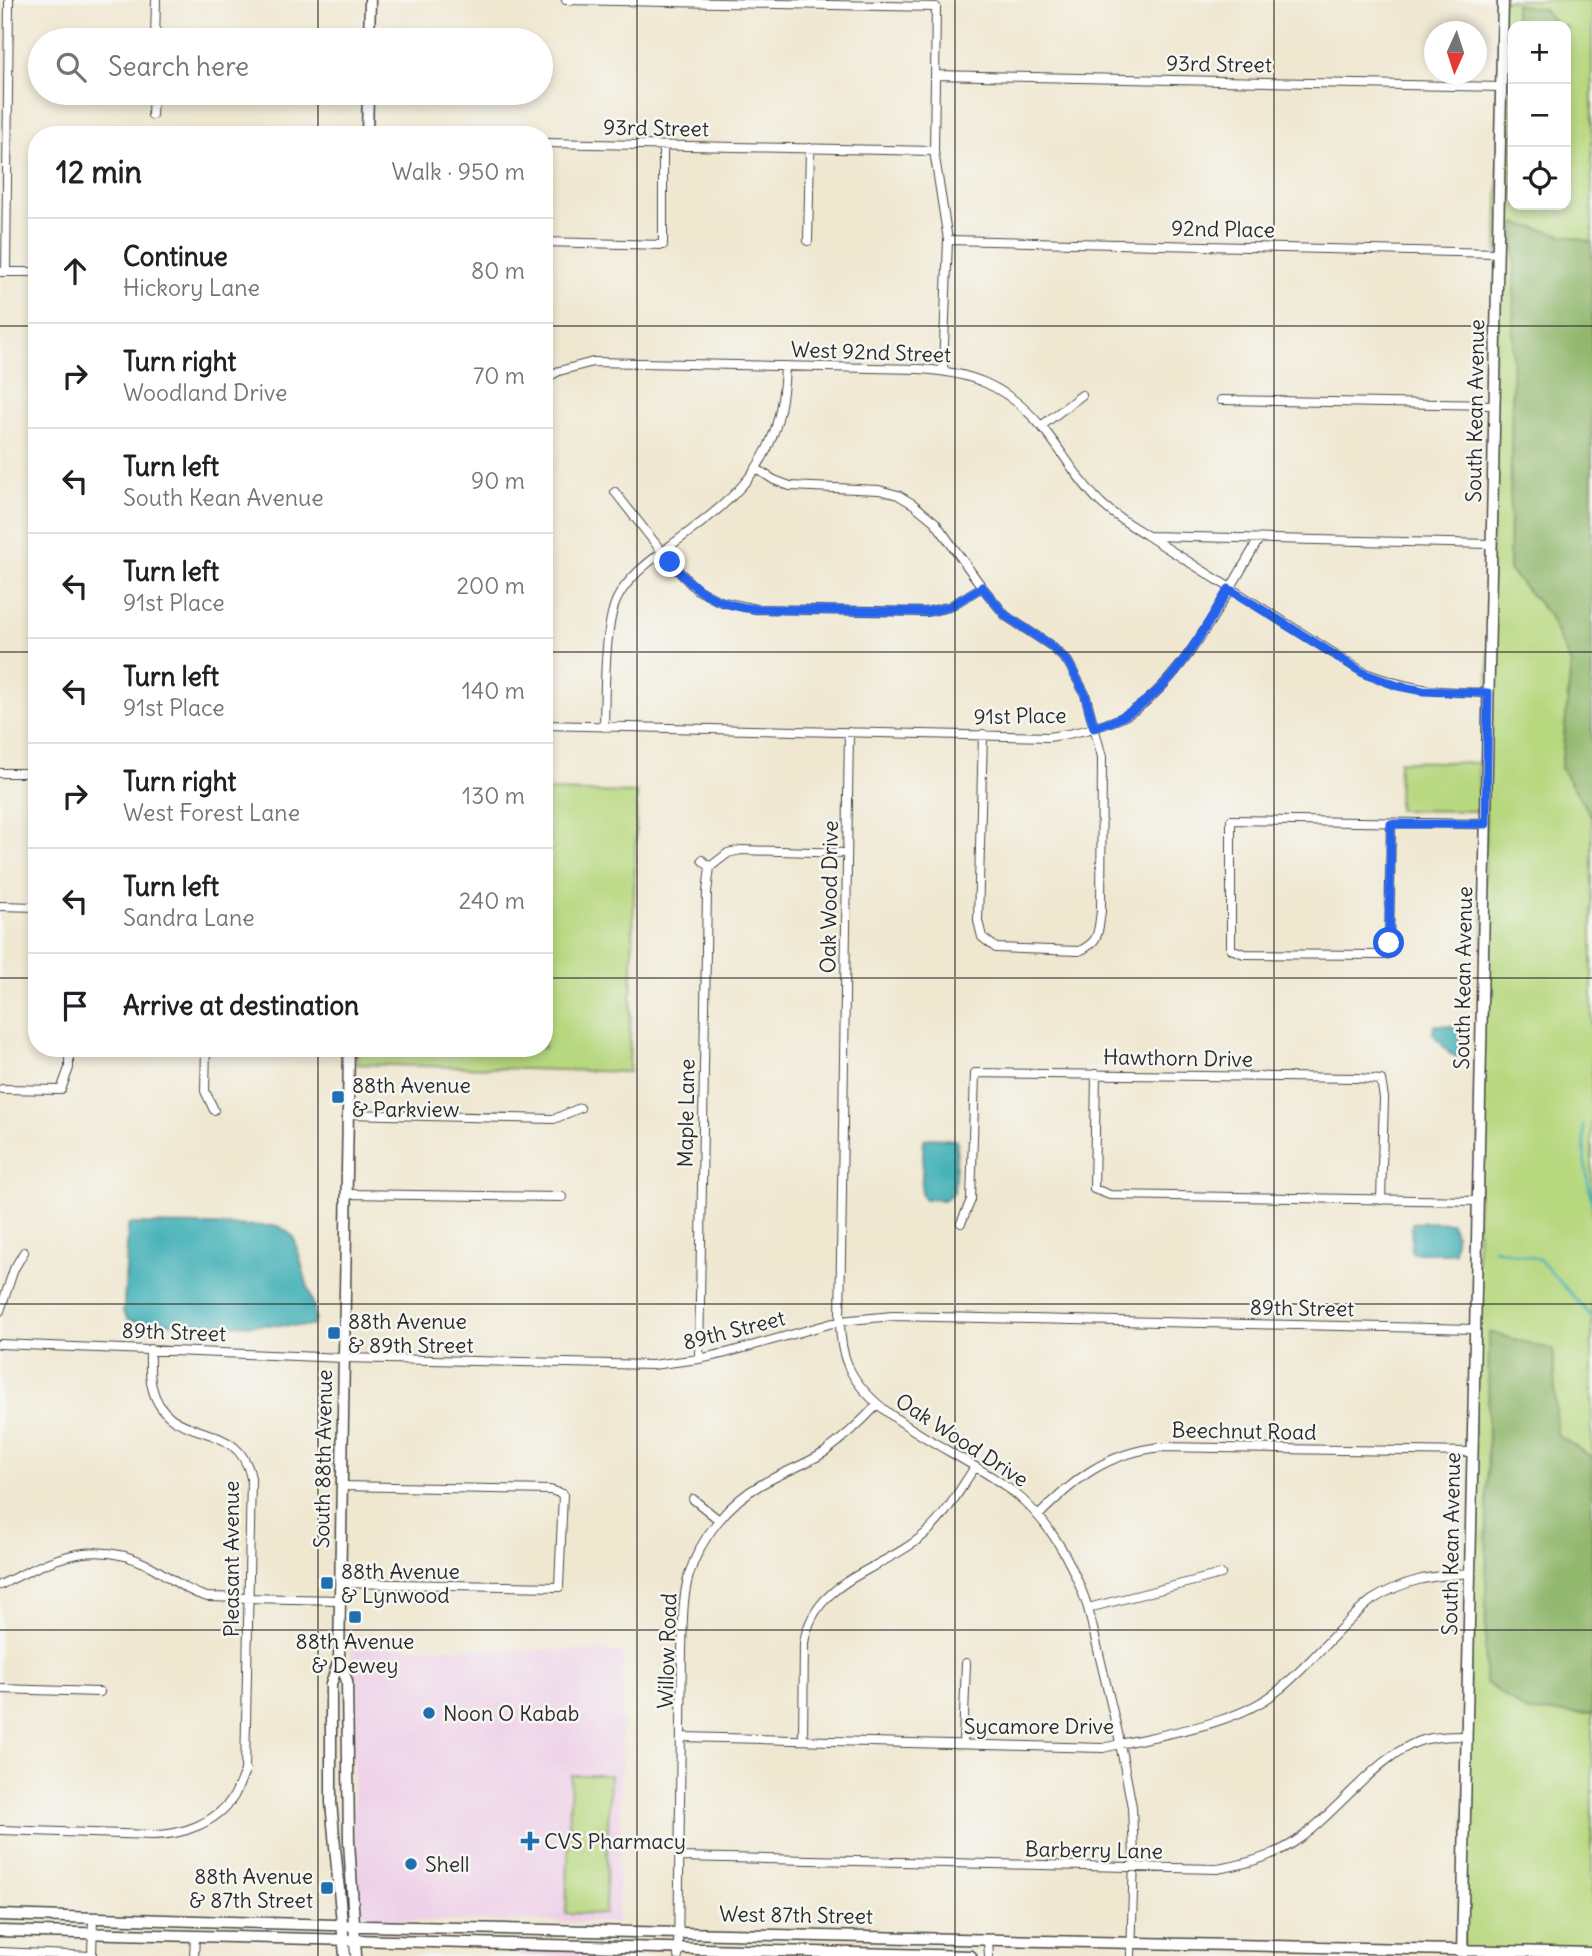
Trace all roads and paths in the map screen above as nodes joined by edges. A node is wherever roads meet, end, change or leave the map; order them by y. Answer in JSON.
{"nodes":[{"id":1,"x":156,"y":0,"type":"edge"},
{"id":2,"x":370,"y":0,"type":"edge"},
{"id":3,"x":566,"y":0,"type":"edge"},
{"id":4,"x":1503,"y":0,"type":"edge"},
{"id":5,"x":6,"y":6,"type":"edge"},
{"id":6,"x":155,"y":28,"type":"edge"},
{"id":7,"x":369,"y":28,"type":"edge"},
{"id":8,"x":935,"y":75,"type":"junction"},
{"id":9,"x":1501,"y":87,"type":"junction"},
{"id":10,"x":152,"y":105,"type":"edge"},
{"id":11,"x":368,"y":105,"type":"edge"},
{"id":12,"x":152,"y":115,"type":"dead end"},
{"id":13,"x":367,"y":126,"type":"edge"},
{"id":14,"x":553,"y":143,"type":"edge"},
{"id":15,"x":663,"y":146,"type":"junction"},
{"id":16,"x":810,"y":148,"type":"junction"},
{"id":17,"x":934,"y":151,"type":"junction"},
{"id":18,"x":948,"y":240,"type":"junction"},
{"id":19,"x":808,"y":241,"type":"dead end"},
{"id":20,"x":553,"y":242,"type":"edge"},
{"id":21,"x":1498,"y":253,"type":"junction"},
{"id":22,"x":3,"y":272,"type":"edge"},
{"id":23,"x":28,"y":272,"type":"edge"},
{"id":24,"x":785,"y":366,"type":"junction"},
{"id":25,"x":943,"y":370,"type":"junction"},
{"id":26,"x":553,"y":374,"type":"edge"},
{"id":27,"x":1082,"y":395,"type":"dead end"},
{"id":28,"x":1221,"y":400,"type":"dead end"},
{"id":29,"x":1494,"y":405,"type":"junction"},
{"id":30,"x":1041,"y":426,"type":"junction"},
{"id":31,"x":757,"y":469,"type":"junction"},
{"id":32,"x":615,"y":492,"type":"dead end"},
{"id":33,"x":1148,"y":536,"type":"junction"},
{"id":34,"x":1259,"y":539,"type":"junction"},
{"id":35,"x":1491,"y":544,"type":"junction"},
{"id":36,"x":662,"y":552,"type":"junction"},
{"id":37,"x":982,"y":587,"type":"junction"},
{"id":38,"x":1229,"y":589,"type":"junction"},
{"id":39,"x":1488,"y":693,"type":"junction"},
{"id":40,"x":553,"y":725,"type":"edge"},
{"id":41,"x":604,"y":727,"type":"junction"},
{"id":42,"x":1094,"y":728,"type":"junction"},
{"id":43,"x":849,"y":732,"type":"junction"},
{"id":44,"x":983,"y":734,"type":"junction"},
{"id":45,"x":0,"y":773,"type":"edge"},
{"id":46,"x":28,"y":773,"type":"edge"},
{"id":47,"x":1391,"y":824,"type":"junction"},
{"id":48,"x":1486,"y":824,"type":"junction"},
{"id":49,"x":847,"y":853,"type":"junction"},
{"id":50,"x":702,"y":860,"type":"dead end"},
{"id":51,"x":710,"y":867,"type":"junction"},
{"id":52,"x":0,"y":906,"type":"edge"},
{"id":53,"x":28,"y":907,"type":"edge"},
{"id":54,"x":69,"y":1057,"type":"edge"},
{"id":55,"x":206,"y":1057,"type":"edge"},
{"id":56,"x":349,"y":1057,"type":"edge"},
{"id":57,"x":1096,"y":1074,"type":"junction"},
{"id":58,"x":2,"y":1089,"type":"dead end"},
{"id":59,"x":580,"y":1108,"type":"dead end"},
{"id":60,"x":214,"y":1110,"type":"dead end"},
{"id":61,"x":348,"y":1114,"type":"junction"},
{"id":62,"x":346,"y":1194,"type":"junction"},
{"id":63,"x":562,"y":1196,"type":"dead end"},
{"id":64,"x":1381,"y":1200,"type":"junction"},
{"id":65,"x":1478,"y":1201,"type":"junction"},
{"id":66,"x":961,"y":1223,"type":"dead end"},
{"id":67,"x":24,"y":1252,"type":"dead end"},
{"id":68,"x":0,"y":1311,"type":"edge"},
{"id":69,"x":840,"y":1321,"type":"junction"},
{"id":70,"x":1475,"y":1329,"type":"junction"},
{"id":71,"x":0,"y":1344,"type":"edge"},
{"id":72,"x":150,"y":1349,"type":"junction"},
{"id":73,"x":344,"y":1357,"type":"junction"},
{"id":74,"x":699,"y":1359,"type":"junction"},
{"id":75,"x":877,"y":1405,"type":"junction"},
{"id":76,"x":1472,"y":1452,"type":"junction"},
{"id":77,"x":975,"y":1467,"type":"junction"},
{"id":78,"x":342,"y":1486,"type":"junction"},
{"id":79,"x":694,"y":1499,"type":"dead end"},
{"id":80,"x":1038,"y":1516,"type":"junction"},
{"id":81,"x":719,"y":1520,"type":"junction"},
{"id":82,"x":1470,"y":1573,"type":"junction"},
{"id":83,"x":1221,"y":1574,"type":"dead end"},
{"id":84,"x":340,"y":1583,"type":"junction"},
{"id":85,"x":0,"y":1585,"type":"edge"},
{"id":86,"x":249,"y":1598,"type":"junction"},
{"id":87,"x":340,"y":1600,"type":"junction"},
{"id":88,"x":1088,"y":1608,"type":"junction"},
{"id":89,"x":339,"y":1660,"type":"junction"},
{"id":90,"x":966,"y":1663,"type":"dead end"},
{"id":91,"x":0,"y":1689,"type":"edge"},
{"id":92,"x":100,"y":1692,"type":"dead end"},
{"id":93,"x":1466,"y":1736,"type":"junction"},
{"id":94,"x":682,"y":1737,"type":"junction"},
{"id":95,"x":803,"y":1740,"type":"junction"},
{"id":96,"x":963,"y":1743,"type":"junction"},
{"id":97,"x":1120,"y":1744,"type":"junction"},
{"id":98,"x":0,"y":1830,"type":"edge"},
{"id":99,"x":680,"y":1857,"type":"junction"},
{"id":100,"x":1133,"y":1868,"type":"junction"},
{"id":101,"x":0,"y":1914,"type":"edge"},
{"id":102,"x":93,"y":1917,"type":"junction"},
{"id":103,"x":348,"y":1925,"type":"junction"},
{"id":104,"x":0,"y":1931,"type":"edge"},
{"id":105,"x":678,"y":1932,"type":"junction"},
{"id":106,"x":93,"y":1933,"type":"junction"},
{"id":107,"x":868,"y":1936,"type":"junction"},
{"id":108,"x":195,"y":1937,"type":"junction"},
{"id":109,"x":349,"y":1941,"type":"junction"},
{"id":110,"x":988,"y":1941,"type":"junction"},
{"id":111,"x":1131,"y":1943,"type":"junction"},
{"id":112,"x":0,"y":1952,"type":"edge"},
{"id":113,"x":678,"y":1952,"type":"edge"},
{"id":114,"x":1462,"y":1953,"type":"edge"},
{"id":115,"x":1592,"y":1953,"type":"edge"},
{"id":116,"x":867,"y":1954,"type":"edge"},
{"id":117,"x":92,"y":1956,"type":"edge"},
{"id":118,"x":194,"y":1956,"type":"edge"},
{"id":119,"x":345,"y":1956,"type":"edge"},
{"id":120,"x":356,"y":1956,"type":"edge"},
{"id":121,"x":971,"y":1956,"type":"edge"},
{"id":122,"x":989,"y":1956,"type":"edge"},
{"id":123,"x":1131,"y":1956,"type":"edge"}],
"edges":[{"from":1,"to":6,"type":"street"},
{"from":2,"to":7,"type":"street"},
{"from":3,"to":8,"type":"street"},
{"from":4,"to":9,"type":"street","name":"South Kean Avenue"},
{"from":5,"to":22,"type":"street"},
{"from":8,"to":9,"type":"street","name":"93rd Street"},
{"from":8,"to":17,"type":"street"},
{"from":9,"to":21,"type":"street","name":"South Kean Avenue"},
{"from":10,"to":12,"type":"street"},
{"from":11,"to":13,"type":"street"},
{"from":14,"to":15,"type":"street","name":"93rd Street"},
{"from":15,"to":16,"type":"street","name":"93rd Street"},
{"from":15,"to":20,"type":"street"},
{"from":16,"to":17,"type":"street","name":"93rd Street"},
{"from":16,"to":19,"type":"street"},
{"from":17,"to":18,"type":"street"},
{"from":18,"to":21,"type":"street","name":"92nd Place"},
{"from":18,"to":25,"type":"street"},
{"from":21,"to":29,"type":"street","name":"South Kean Avenue"},
{"from":22,"to":23,"type":"street"},
{"from":24,"to":25,"type":"street","name":"West 92nd Street"},
{"from":24,"to":26,"type":"street","name":"West 92nd Street"},
{"from":24,"to":31,"type":"street"},
{"from":25,"to":30,"type":"street","name":"West 92nd Street"},
{"from":27,"to":30,"type":"street"},
{"from":28,"to":29,"type":"street"},
{"from":29,"to":35,"type":"street","name":"South Kean Avenue"},
{"from":30,"to":33,"type":"street","name":"West 92nd Street"},
{"from":31,"to":36,"type":"street"},
{"from":31,"to":37,"type":"street"},
{"from":32,"to":36,"type":"street"},
{"from":33,"to":34,"type":"street"},
{"from":33,"to":38,"type":"street","name":"West 92nd Street"},
{"from":34,"to":35,"type":"street"},
{"from":34,"to":38,"type":"street"},
{"from":35,"to":39,"type":"street","name":"South Kean Avenue"},
{"from":36,"to":37,"type":"street"},
{"from":36,"to":41,"type":"street"},
{"from":37,"to":42,"type":"street"},
{"from":38,"to":39,"type":"street"},
{"from":38,"to":42,"type":"street","name":"91st Place"},
{"from":39,"to":48,"type":"street","name":"South Kean Avenue"},
{"from":40,"to":41,"type":"street","name":"91st Place"},
{"from":41,"to":43,"type":"street","name":"91st Place"},
{"from":42,"to":44,"type":"street","name":"91st Place"},
{"from":42,"to":44,"type":"street"},
{"from":43,"to":44,"type":"street","name":"91st Place"},
{"from":43,"to":49,"type":"street","name":"Oak Wood Drive"},
{"from":45,"to":46,"type":"street"},
{"from":47,"to":47,"type":"street"},
{"from":47,"to":48,"type":"street"},
{"from":48,"to":65,"type":"street","name":"South Kean Avenue"},
{"from":49,"to":51,"type":"street"},
{"from":49,"to":69,"type":"street","name":"Oak Wood Drive"},
{"from":50,"to":51,"type":"street"},
{"from":51,"to":74,"type":"street","name":"Maple Lane"},
{"from":52,"to":53,"type":"street"},
{"from":54,"to":58,"type":"street"},
{"from":55,"to":60,"type":"street"},
{"from":56,"to":61,"type":"street","name":"South 88th Avenue"},
{"from":57,"to":64,"type":"street"},
{"from":57,"to":64,"type":"street","name":"Hawthorn Drive"},
{"from":57,"to":66,"type":"street","name":"Hawthorn Drive"},
{"from":59,"to":61,"type":"street"},
{"from":61,"to":62,"type":"street","name":"South 88th Avenue"},
{"from":62,"to":63,"type":"street"},
{"from":62,"to":73,"type":"street","name":"South 88th Avenue"},
{"from":64,"to":65,"type":"street"},
{"from":65,"to":70,"type":"street","name":"South Kean Avenue"},
{"from":67,"to":68,"type":"street"},
{"from":69,"to":70,"type":"street","name":"89th Street"},
{"from":69,"to":74,"type":"street","name":"89th Street"},
{"from":69,"to":75,"type":"street","name":"Oak Wood Drive"},
{"from":70,"to":76,"type":"street","name":"South Kean Avenue"},
{"from":71,"to":72,"type":"street","name":"89th Street"},
{"from":72,"to":73,"type":"street","name":"89th Street"},
{"from":72,"to":86,"type":"street","name":"Pleasant Avenue"},
{"from":73,"to":74,"type":"street","name":"89th Street"},
{"from":73,"to":78,"type":"street","name":"South 88th Avenue"},
{"from":75,"to":77,"type":"street","name":"Oak Wood Drive"},
{"from":75,"to":81,"type":"street","name":"Willow Road"},
{"from":76,"to":80,"type":"street","name":"Beechnut Road"},
{"from":76,"to":82,"type":"street","name":"South Kean Avenue"},
{"from":77,"to":80,"type":"street","name":"Oak Wood Drive"},
{"from":77,"to":95,"type":"street"},
{"from":78,"to":84,"type":"street","name":"South 88th Avenue"},
{"from":78,"to":84,"type":"street"},
{"from":79,"to":81,"type":"street"},
{"from":80,"to":88,"type":"street","name":"Oak Wood Drive"},
{"from":81,"to":94,"type":"street","name":"Willow Road"},
{"from":82,"to":93,"type":"street","name":"South Kean Avenue"},
{"from":82,"to":97,"type":"street","name":"Sycamore Drive"},
{"from":83,"to":88,"type":"street"},
{"from":84,"to":87,"type":"street","name":"South 88th Avenue"},
{"from":85,"to":86,"type":"street"},
{"from":86,"to":87,"type":"street"},
{"from":86,"to":98,"type":"street","name":"Pleasant Avenue"},
{"from":87,"to":89,"type":"street","name":"South 88th Avenue"},
{"from":88,"to":97,"type":"street","name":"Oak Wood Drive"},
{"from":89,"to":103,"type":"street","name":"South 88th Avenue"},
{"from":89,"to":103,"type":"street","name":"South 88th Avenue"},
{"from":90,"to":96,"type":"street"},
{"from":91,"to":92,"type":"street"},
{"from":93,"to":100,"type":"street","name":"Barberry Lane"},
{"from":93,"to":114,"type":"street","name":"South Kean Avenue"},
{"from":94,"to":95,"type":"street","name":"Sycamore Drive"},
{"from":94,"to":99,"type":"street","name":"Willow Road"},
{"from":95,"to":96,"type":"street","name":"Sycamore Drive"},
{"from":96,"to":97,"type":"street","name":"Sycamore Drive"},
{"from":97,"to":100,"type":"street","name":"Oak Wood Drive"},
{"from":99,"to":100,"type":"street","name":"Barberry Lane"},
{"from":99,"to":105,"type":"street","name":"Willow Road"},
{"from":100,"to":111,"type":"street","name":"Oak Wood Drive"},
{"from":101,"to":102,"type":"street","name":"West 87th Street"},
{"from":102,"to":103,"type":"street","name":"West 87th Street"},
{"from":102,"to":106,"type":"street"},
{"from":103,"to":105,"type":"street","name":"West 87th Street"},
{"from":103,"to":109,"type":"street","name":"South 88th Avenue"},
{"from":104,"to":106,"type":"street","name":"West 87th Street"},
{"from":105,"to":107,"type":"street","name":"West 87th Street"},
{"from":105,"to":113,"type":"street","name":"Willow Road"},
{"from":106,"to":108,"type":"street","name":"West 87th Street"},
{"from":106,"to":117,"type":"street"},
{"from":107,"to":110,"type":"street","name":"West 87th Street"},
{"from":107,"to":116,"type":"street"},
{"from":108,"to":109,"type":"street","name":"West 87th Street"},
{"from":108,"to":118,"type":"street"},
{"from":109,"to":113,"type":"street","name":"West 87th Street"},
{"from":109,"to":119,"type":"street","name":"South 88th Avenue"},
{"from":109,"to":120,"type":"street","name":"South 88th Avenue"},
{"from":110,"to":111,"type":"street","name":"West 87th Street"},
{"from":110,"to":122,"type":"street"},
{"from":111,"to":114,"type":"street","name":"West 87th Street"},
{"from":111,"to":123,"type":"street","name":"Oak Wood Drive"},
{"from":112,"to":117,"type":"street"},
{"from":113,"to":116,"type":"street","name":"West 87th Street"},
{"from":114,"to":115,"type":"street","name":"West 87th Street"},
{"from":116,"to":121,"type":"street","name":"West 87th Street"}]}
